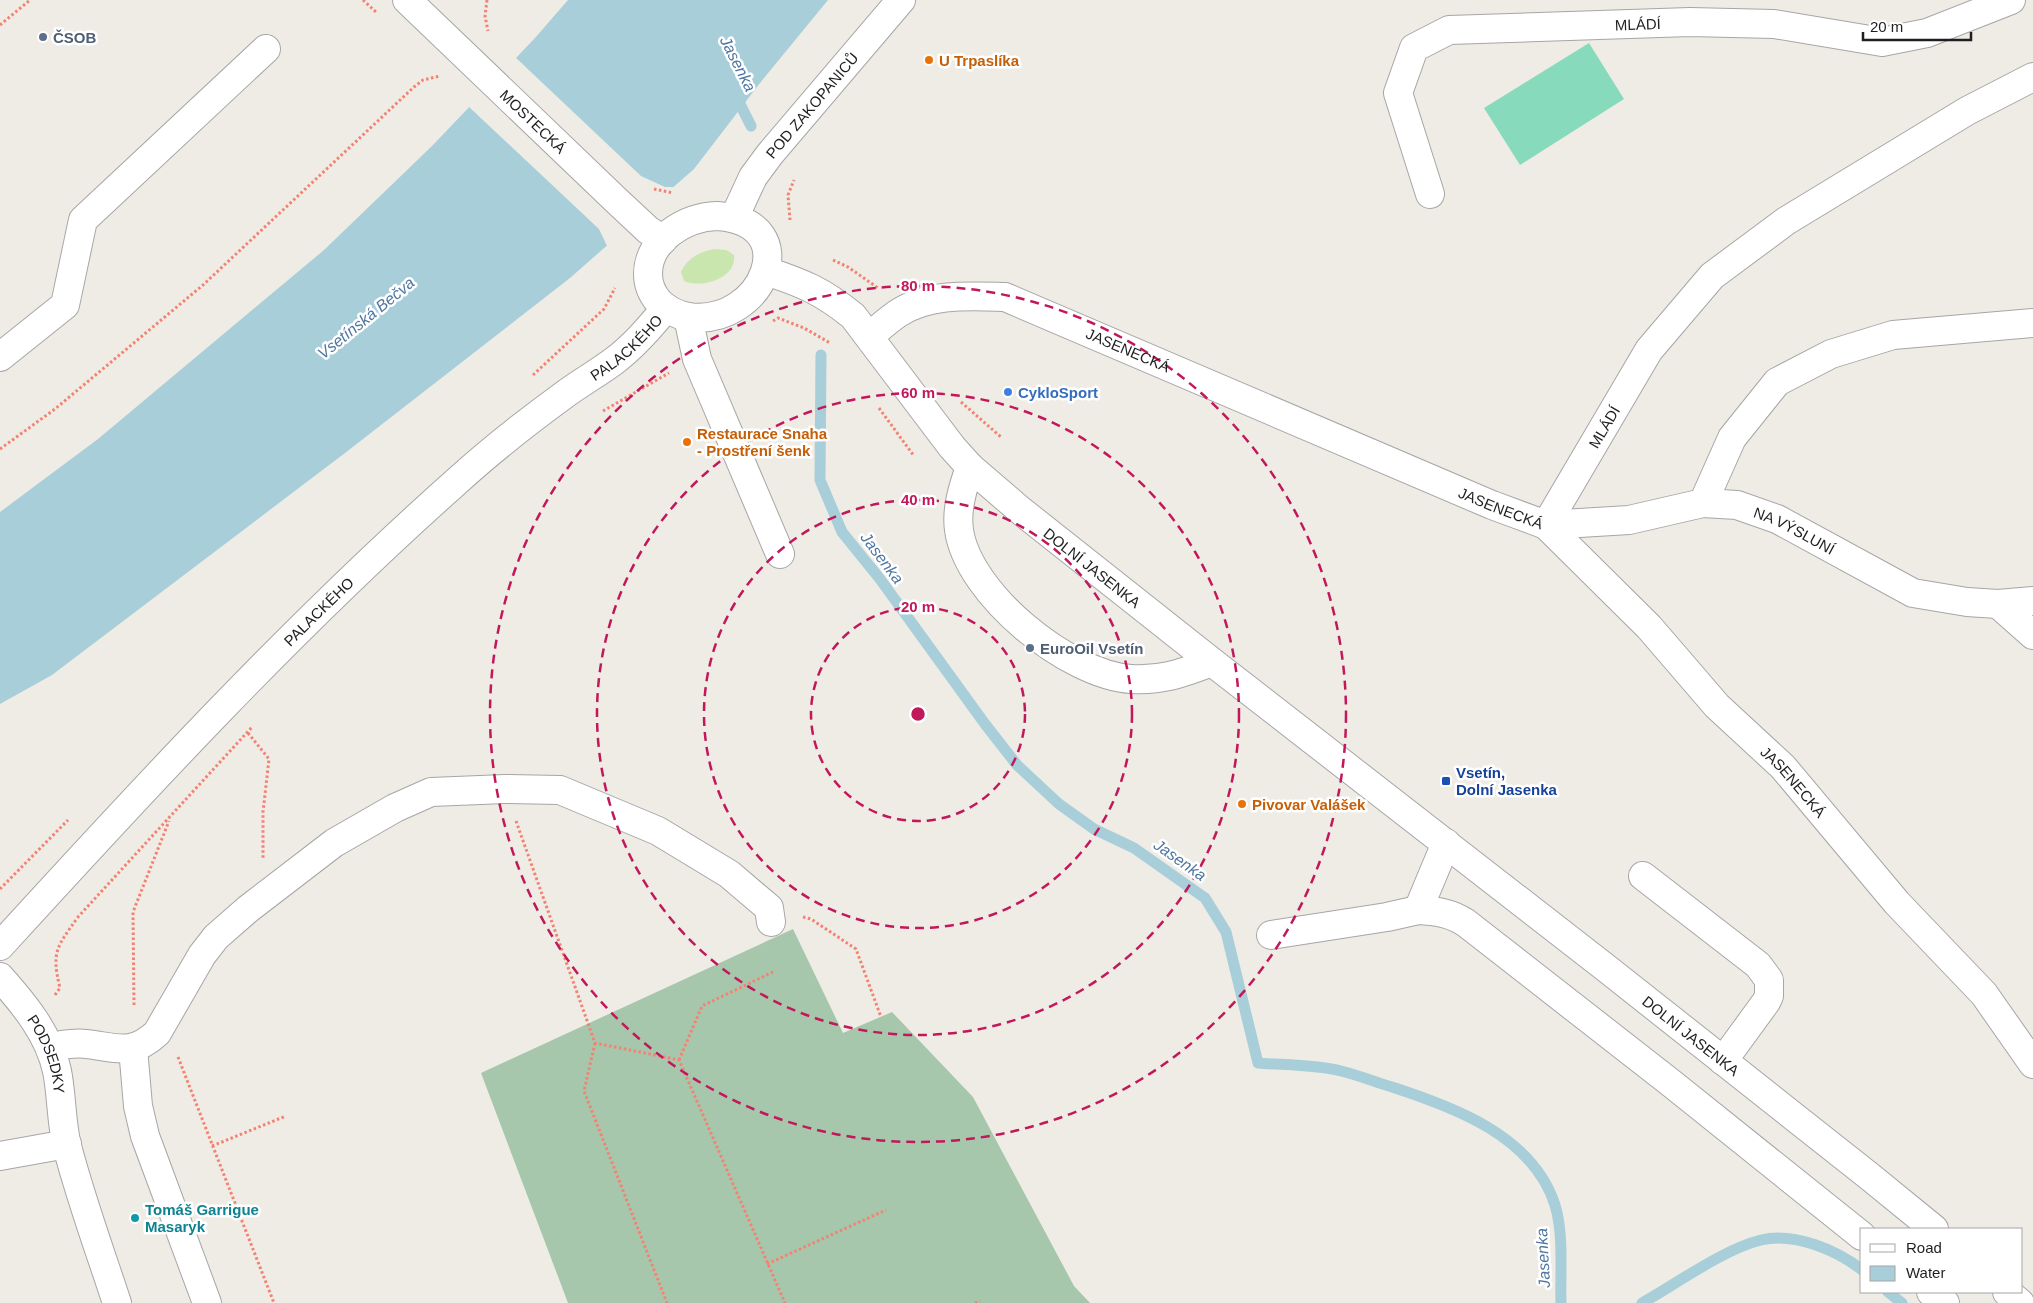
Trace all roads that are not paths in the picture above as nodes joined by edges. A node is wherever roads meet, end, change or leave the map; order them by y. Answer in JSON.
{"nodes":[{"id":1,"x":901,"y":0,"type":"edge"},
{"id":2,"x":2011,"y":0,"type":"edge"},
{"id":3,"x":409,"y":1,"type":"edge"},
{"id":4,"x":266,"y":49,"type":"dead end"},
{"id":5,"x":2033,"y":77,"type":"edge"},
{"id":6,"x":1430,"y":194,"type":"dead end"},
{"id":7,"x":734,"y":218,"type":"junction"},
{"id":8,"x":655,"y":235,"type":"junction"},
{"id":9,"x":766,"y":271,"type":"junction"},
{"id":10,"x":677,"y":312,"type":"junction"},
{"id":11,"x":2033,"y":323,"type":"edge"},
{"id":12,"x":870,"y":336,"type":"junction"},
{"id":13,"x":0,"y":357,"type":"edge"},
{"id":14,"x":970,"y":467,"type":"junction"},
{"id":15,"x":1703,"y":502,"type":"junction"},
{"id":16,"x":1546,"y":525,"type":"junction"},
{"id":17,"x":780,"y":554,"type":"dead end"},
{"id":18,"x":2033,"y":601,"type":"edge"},
{"id":19,"x":1998,"y":604,"type":"junction"},
{"id":20,"x":2033,"y":635,"type":"edge"},
{"id":21,"x":1212,"y":662,"type":"junction"},
{"id":22,"x":1446,"y":843,"type":"junction"},
{"id":23,"x":1643,"y":876,"type":"dead end"},
{"id":24,"x":1418,"y":910,"type":"junction"},
{"id":25,"x":771,"y":922,"type":"dead end"},
{"id":26,"x":1271,"y":935,"type":"dead end"},
{"id":27,"x":0,"y":946,"type":"edge"},
{"id":28,"x":0,"y":977,"type":"edge"},
{"id":29,"x":50,"y":1047,"type":"junction"},
{"id":30,"x":133,"y":1048,"type":"junction"},
{"id":31,"x":1723,"y":1061,"type":"junction"},
{"id":32,"x":2033,"y":1064,"type":"edge"},
{"id":33,"x":67,"y":1144,"type":"junction"},
{"id":34,"x":0,"y":1156,"type":"edge"},
{"id":35,"x":1933,"y":1228,"type":"edge"},
{"id":36,"x":1860,"y":1234,"type":"edge"},
{"id":37,"x":1932,"y":1293,"type":"edge"},
{"id":38,"x":2007,"y":1293,"type":"edge"},
{"id":39,"x":117,"y":1303,"type":"edge"},
{"id":40,"x":207,"y":1303,"type":"edge"},
{"id":41,"x":1945,"y":1303,"type":"edge"},
{"id":42,"x":2020,"y":1303,"type":"edge"}],
"edges":[{"from":1,"to":7,"type":"street","name":"POD ZAKOPANICŮ"},
{"from":2,"to":6,"type":"street","name":"MLÁDÍ"},
{"from":3,"to":8,"type":"street","name":"MOSTECKÁ"},
{"from":4,"to":13,"type":"street"},
{"from":5,"to":16,"type":"street","name":"MLÁDÍ"},
{"from":7,"to":8,"type":"street"},
{"from":7,"to":9,"type":"street"},
{"from":8,"to":10,"type":"street"},
{"from":9,"to":10,"type":"street"},
{"from":9,"to":12,"type":"street","name":"DOLNÍ JASENKA"},
{"from":10,"to":17,"type":"street"},
{"from":10,"to":27,"type":"street","name":"PALACKÉHO"},
{"from":11,"to":15,"type":"street"},
{"from":12,"to":14,"type":"street","name":"DOLNÍ JASENKA"},
{"from":12,"to":16,"type":"street","name":"JASENECKÁ"},
{"from":14,"to":21,"type":"street","name":"DOLNÍ JASENKA"},
{"from":14,"to":21,"type":"street"},
{"from":15,"to":16,"type":"street","name":"NA VÝSLUNÍ"},
{"from":15,"to":19,"type":"street","name":"NA VÝSLUNÍ"},
{"from":16,"to":32,"type":"street","name":"JASENECKÁ"},
{"from":18,"to":19,"type":"street","name":"NA VÝSLUNÍ"},
{"from":19,"to":20,"type":"street"},
{"from":21,"to":22,"type":"street","name":"DOLNÍ JASENKA"},
{"from":22,"to":24,"type":"street"},
{"from":22,"to":31,"type":"street","name":"DOLNÍ JASENKA"},
{"from":23,"to":31,"type":"street"},
{"from":24,"to":26,"type":"street"},
{"from":24,"to":36,"type":"street"},
{"from":25,"to":30,"type":"street"},
{"from":28,"to":29,"type":"street","name":"PODSEDKY"},
{"from":29,"to":30,"type":"street"},
{"from":29,"to":33,"type":"street","name":"PODSEDKY"},
{"from":30,"to":40,"type":"street"},
{"from":31,"to":35,"type":"street","name":"DOLNÍ JASENKA"},
{"from":33,"to":34,"type":"street"},
{"from":33,"to":39,"type":"street","name":"PODSEDKY"},
{"from":37,"to":41,"type":"street"},
{"from":38,"to":42,"type":"street"}]}
